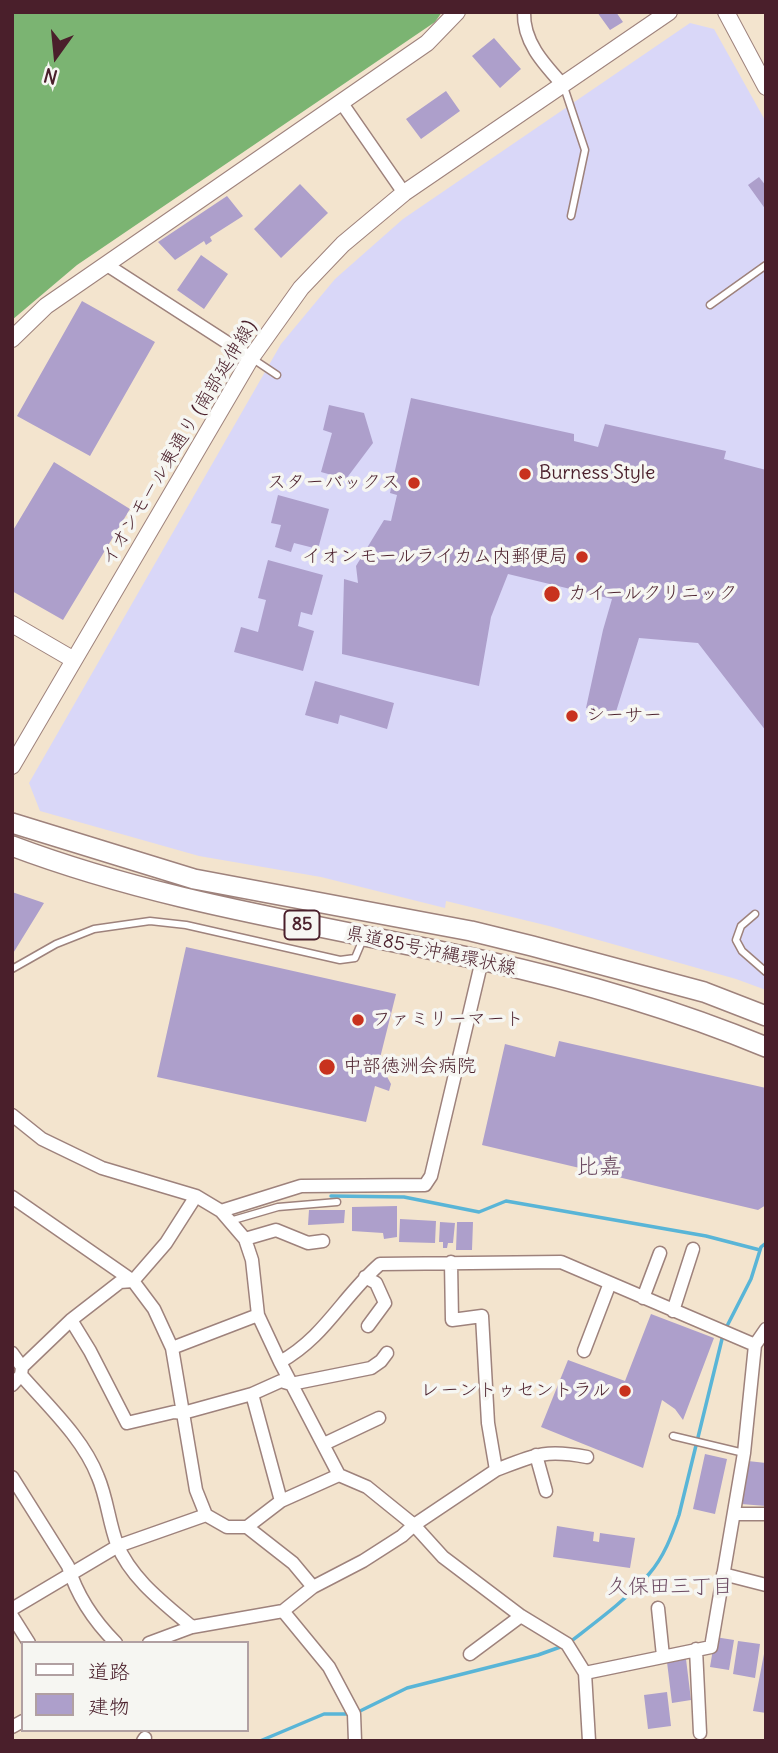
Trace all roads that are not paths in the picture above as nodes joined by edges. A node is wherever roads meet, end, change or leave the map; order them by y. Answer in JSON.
{"nodes":[{"id":1,"x":457,"y":12,"type":"edge"},
{"id":2,"x":524,"y":12,"type":"edge"},
{"id":3,"x":669,"y":12,"type":"edge"},
{"id":4,"x":726,"y":12,"type":"edge"},
{"id":5,"x":563,"y":85,"type":"junction"},
{"id":6,"x":766,"y":87,"type":"edge"},
{"id":7,"x":341,"y":102,"type":"junction"},
{"id":8,"x":404,"y":193,"type":"junction"},
{"id":9,"x":571,"y":216,"type":"dead end"},
{"id":10,"x":107,"y":265,"type":"junction"},
{"id":11,"x":766,"y":265,"type":"edge"},
{"id":12,"x":710,"y":305,"type":"dead end"},
{"id":13,"x":12,"y":338,"type":"edge"},
{"id":14,"x":251,"y":358,"type":"junction"},
{"id":15,"x":277,"y":375,"type":"dead end"},
{"id":16,"x":12,"y":624,"type":"edge"},
{"id":17,"x":74,"y":660,"type":"junction"},
{"id":18,"x":12,"y":766,"type":"edge"},
{"id":19,"x":12,"y":823,"type":"edge"},
{"id":20,"x":12,"y":846,"type":"edge"},
{"id":21,"x":755,"y":914,"type":"dead end"},
{"id":22,"x":363,"y":937,"type":"junction"},
{"id":23,"x":482,"y":960,"type":"junction"},
{"id":24,"x":12,"y":969,"type":"edge"},
{"id":25,"x":766,"y":972,"type":"edge"},
{"id":26,"x":766,"y":1016,"type":"edge"},
{"id":27,"x":766,"y":1046,"type":"edge"},
{"id":28,"x":14,"y":1120,"type":"edge"},
{"id":29,"x":196,"y":1196,"type":"junction"},
{"id":30,"x":12,"y":1197,"type":"edge"},
{"id":31,"x":337,"y":1202,"type":"dead end"},
{"id":32,"x":226,"y":1216,"type":"junction"},
{"id":33,"x":245,"y":1239,"type":"junction"},
{"id":34,"x":323,"y":1241,"type":"dead end"},
{"id":35,"x":693,"y":1249,"type":"dead end"},
{"id":36,"x":660,"y":1253,"type":"dead end"},
{"id":37,"x":451,"y":1262,"type":"junction"},
{"id":38,"x":365,"y":1277,"type":"junction"},
{"id":39,"x":133,"y":1281,"type":"junction"},
{"id":40,"x":610,"y":1283,"type":"junction"},
{"id":41,"x":643,"y":1298,"type":"junction"},
{"id":42,"x":673,"y":1311,"type":"junction"},
{"id":43,"x":258,"y":1315,"type":"junction"},
{"id":44,"x":71,"y":1320,"type":"junction"},
{"id":45,"x":368,"y":1326,"type":"dead end"},
{"id":46,"x":766,"y":1329,"type":"edge"},
{"id":47,"x":755,"y":1345,"type":"junction"},
{"id":48,"x":172,"y":1349,"type":"junction"},
{"id":49,"x":584,"y":1351,"type":"dead end"},
{"id":50,"x":12,"y":1353,"type":"edge"},
{"id":51,"x":387,"y":1353,"type":"dead end"},
{"id":52,"x":279,"y":1362,"type":"junction"},
{"id":53,"x":18,"y":1375,"type":"edge"},
{"id":54,"x":291,"y":1384,"type":"junction"},
{"id":55,"x":252,"y":1394,"type":"junction"},
{"id":56,"x":183,"y":1413,"type":"junction"},
{"id":57,"x":379,"y":1419,"type":"dead end"},
{"id":58,"x":673,"y":1436,"type":"dead end"},
{"id":59,"x":324,"y":1444,"type":"junction"},
{"id":60,"x":744,"y":1453,"type":"junction"},
{"id":61,"x":536,"y":1455,"type":"junction"},
{"id":62,"x":587,"y":1457,"type":"dead end"},
{"id":63,"x":496,"y":1470,"type":"junction"},
{"id":64,"x":339,"y":1475,"type":"junction"},
{"id":65,"x":12,"y":1477,"type":"edge"},
{"id":66,"x":546,"y":1491,"type":"dead end"},
{"id":67,"x":281,"y":1501,"type":"junction"},
{"id":68,"x":734,"y":1514,"type":"junction"},
{"id":69,"x":766,"y":1514,"type":"edge"},
{"id":70,"x":206,"y":1516,"type":"junction"},
{"id":71,"x":414,"y":1525,"type":"junction"},
{"id":72,"x":247,"y":1527,"type":"junction"},
{"id":73,"x":118,"y":1546,"type":"junction"},
{"id":74,"x":70,"y":1574,"type":"junction"},
{"id":75,"x":723,"y":1574,"type":"junction"},
{"id":76,"x":766,"y":1585,"type":"edge"},
{"id":77,"x":313,"y":1587,"type":"junction"},
{"id":78,"x":658,"y":1608,"type":"dead end"},
{"id":79,"x":12,"y":1609,"type":"edge"},
{"id":80,"x":283,"y":1611,"type":"junction"},
{"id":81,"x":12,"y":1616,"type":"edge"},
{"id":82,"x":522,"y":1616,"type":"junction"},
{"id":83,"x":192,"y":1627,"type":"junction"},
{"id":84,"x":28,"y":1641,"type":"edge"},
{"id":85,"x":114,"y":1641,"type":"edge"},
{"id":86,"x":154,"y":1641,"type":"edge"},
{"id":87,"x":696,"y":1649,"type":"junction"},
{"id":88,"x":470,"y":1654,"type":"dead end"},
{"id":89,"x":663,"y":1656,"type":"junction"},
{"id":90,"x":585,"y":1673,"type":"junction"},
{"id":91,"x":701,"y":1733,"type":"dead end"},
{"id":92,"x":355,"y":1741,"type":"edge"},
{"id":93,"x":589,"y":1741,"type":"edge"}],
"edges":[{"from":1,"to":7,"type":"street"},
{"from":2,"to":5,"type":"street"},
{"from":3,"to":5,"type":"street","name":"イオンモール東通り (南部延伸線)"},
{"from":4,"to":6,"type":"street"},
{"from":5,"to":8,"type":"street","name":"イオンモール東通り (南部延伸線)"},
{"from":5,"to":9,"type":"lane"},
{"from":7,"to":8,"type":"street"},
{"from":7,"to":10,"type":"street"},
{"from":8,"to":14,"type":"street","name":"イオンモール東通り (南部延伸線)"},
{"from":10,"to":13,"type":"street"},
{"from":10,"to":14,"type":"street"},
{"from":11,"to":12,"type":"lane"},
{"from":14,"to":15,"type":"lane"},
{"from":14,"to":17,"type":"street","name":"イオンモール東通り (南部延伸線)"},
{"from":16,"to":17,"type":"street"},
{"from":17,"to":18,"type":"street","name":"イオンモール東通り (南部延伸線)"},
{"from":19,"to":26,"type":"main road","name":"県道85号沖縄環状線","number":"85"},
{"from":20,"to":22,"type":"main road","name":"県道85号沖縄環状線","number":"85"},
{"from":21,"to":25,"type":"lane"},
{"from":22,"to":23,"type":"main road","name":"県道85号沖縄環状線","number":"85"},
{"from":22,"to":24,"type":"lane"},
{"from":23,"to":27,"type":"main road","name":"県道85号沖縄環状線","number":"85"},
{"from":23,"to":32,"type":"street"},
{"from":28,"to":29,"type":"street"},
{"from":29,"to":32,"type":"street"},
{"from":29,"to":39,"type":"street"},
{"from":30,"to":39,"type":"street"},
{"from":31,"to":32,"type":"lane"},
{"from":32,"to":33,"type":"street"},
{"from":33,"to":34,"type":"street"},
{"from":33,"to":43,"type":"street"},
{"from":35,"to":42,"type":"street"},
{"from":36,"to":41,"type":"street"},
{"from":37,"to":38,"type":"street"},
{"from":37,"to":40,"type":"street"},
{"from":37,"to":63,"type":"street"},
{"from":38,"to":45,"type":"street"},
{"from":38,"to":52,"type":"street"},
{"from":39,"to":44,"type":"street"},
{"from":39,"to":48,"type":"street"},
{"from":40,"to":41,"type":"street"},
{"from":40,"to":49,"type":"street"},
{"from":41,"to":42,"type":"street"},
{"from":42,"to":47,"type":"street"},
{"from":43,"to":48,"type":"street"},
{"from":43,"to":52,"type":"street"},
{"from":44,"to":53,"type":"street"},
{"from":44,"to":56,"type":"street"},
{"from":46,"to":47,"type":"street"},
{"from":47,"to":60,"type":"street"},
{"from":48,"to":56,"type":"street"},
{"from":50,"to":53,"type":"street"},
{"from":51,"to":54,"type":"street"},
{"from":52,"to":54,"type":"street"},
{"from":53,"to":73,"type":"street"},
{"from":54,"to":55,"type":"street"},
{"from":54,"to":59,"type":"street"},
{"from":55,"to":56,"type":"street"},
{"from":55,"to":67,"type":"street"},
{"from":56,"to":70,"type":"street"},
{"from":57,"to":59,"type":"street"},
{"from":58,"to":60,"type":"lane"},
{"from":59,"to":64,"type":"street"},
{"from":60,"to":68,"type":"street"},
{"from":61,"to":62,"type":"street"},
{"from":61,"to":63,"type":"street"},
{"from":61,"to":66,"type":"street"},
{"from":63,"to":71,"type":"street"},
{"from":64,"to":67,"type":"street"},
{"from":64,"to":71,"type":"street"},
{"from":65,"to":74,"type":"street"},
{"from":67,"to":72,"type":"street"},
{"from":68,"to":69,"type":"street"},
{"from":68,"to":75,"type":"street"},
{"from":70,"to":72,"type":"street"},
{"from":70,"to":73,"type":"street"},
{"from":71,"to":77,"type":"street"},
{"from":71,"to":82,"type":"street"},
{"from":72,"to":77,"type":"street"},
{"from":73,"to":74,"type":"street"},
{"from":73,"to":83,"type":"street"},
{"from":74,"to":79,"type":"street"},
{"from":74,"to":85,"type":"street"},
{"from":75,"to":76,"type":"street"},
{"from":75,"to":87,"type":"street"},
{"from":77,"to":80,"type":"street"},
{"from":78,"to":89,"type":"street"},
{"from":80,"to":83,"type":"street"},
{"from":80,"to":92,"type":"street"},
{"from":81,"to":84,"type":"street"},
{"from":82,"to":88,"type":"street"},
{"from":82,"to":90,"type":"street"},
{"from":83,"to":86,"type":"street"},
{"from":87,"to":89,"type":"street"},
{"from":87,"to":91,"type":"street"},
{"from":89,"to":90,"type":"street"},
{"from":90,"to":93,"type":"street"}]}
